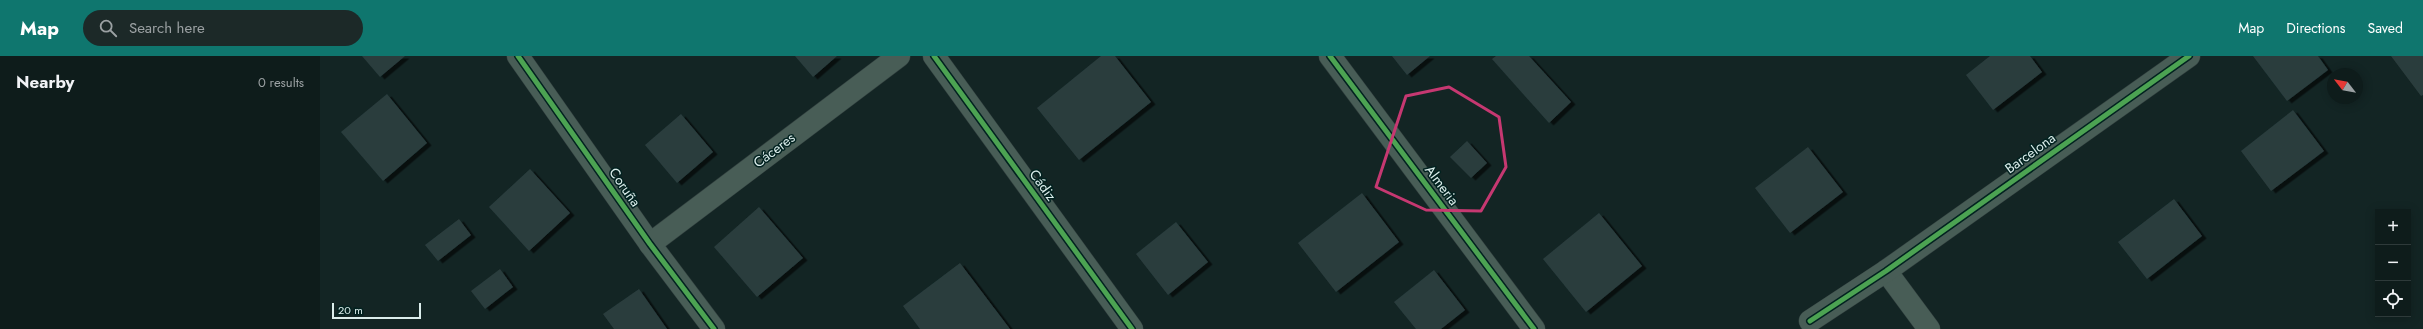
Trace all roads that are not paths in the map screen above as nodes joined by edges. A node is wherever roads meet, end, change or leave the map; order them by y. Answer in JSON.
{"nodes":[{"id":1,"x":518,"y":56,"type":"edge"},
{"id":2,"x":899,"y":56,"type":"edge"},
{"id":3,"x":934,"y":56,"type":"edge"},
{"id":4,"x":1330,"y":56,"type":"edge"},
{"id":5,"x":2189,"y":56,"type":"edge"},
{"id":6,"x":650,"y":244,"type":"junction"},
{"id":7,"x":1886,"y":271,"type":"junction"},
{"id":8,"x":1810,"y":322,"type":"dead end"},
{"id":9,"x":714,"y":329,"type":"edge"},
{"id":10,"x":1132,"y":329,"type":"edge"},
{"id":11,"x":1534,"y":329,"type":"edge"},
{"id":12,"x":1929,"y":329,"type":"edge"}],
"edges":[{"from":1,"to":6,"type":"street","name":"Coruña"},
{"from":2,"to":6,"type":"street","name":"Cáceres"},
{"from":3,"to":10,"type":"street","name":"Cádiz"},
{"from":4,"to":11,"type":"street","name":"Almeria"},
{"from":5,"to":7,"type":"street","name":"Barcelona"},
{"from":6,"to":9,"type":"street","name":"Coruña"},
{"from":7,"to":8,"type":"street","name":"Barcelona"},
{"from":7,"to":12,"type":"street"}]}
